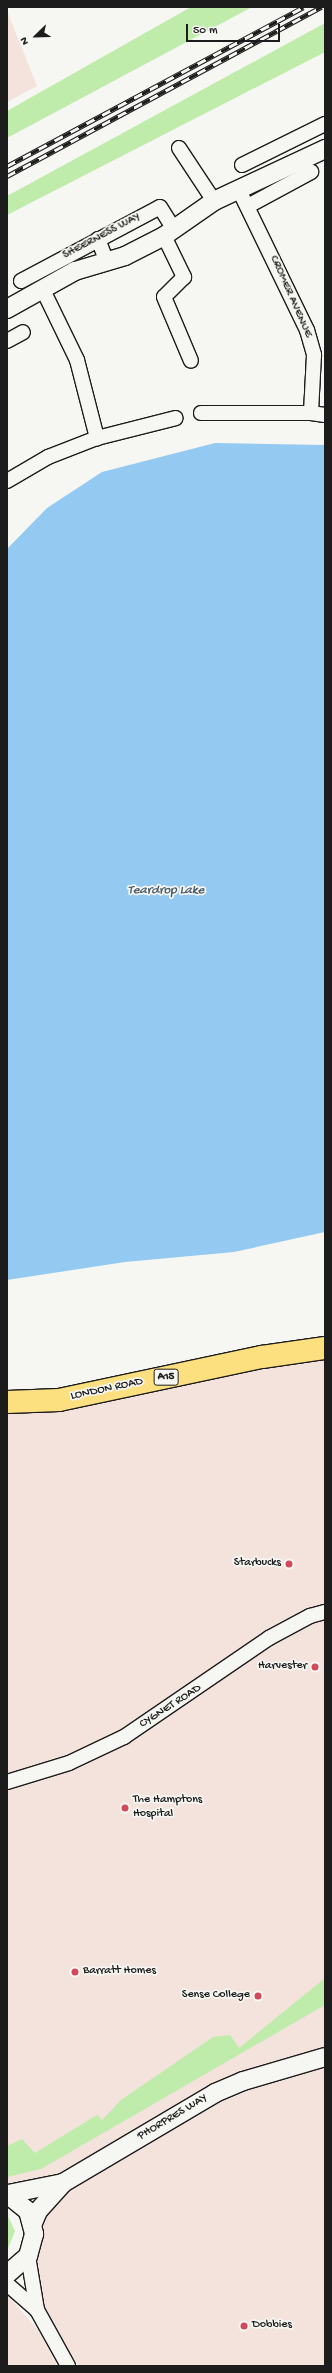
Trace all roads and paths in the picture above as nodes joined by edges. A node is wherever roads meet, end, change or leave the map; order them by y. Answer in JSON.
{"nodes":[{"id":1,"x":325,"y":124,"type":"edge"},
{"id":2,"x":179,"y":148,"type":"dead end"},
{"id":3,"x":325,"y":149,"type":"edge"},
{"id":4,"x":242,"y":165,"type":"dead end"},
{"id":5,"x":311,"y":172,"type":"dead end"},
{"id":6,"x":238,"y":188,"type":"junction"},
{"id":7,"x":214,"y":201,"type":"junction"},
{"id":8,"x":248,"y":206,"type":"junction"},
{"id":9,"x":169,"y":233,"type":"junction"},
{"id":10,"x":98,"y":239,"type":"junction"},
{"id":11,"x":107,"y":262,"type":"junction"},
{"id":12,"x":21,"y":281,"type":"dead end"},
{"id":13,"x":43,"y":290,"type":"junction"},
{"id":14,"x":7,"y":309,"type":"edge"},
{"id":15,"x":23,"y":332,"type":"dead end"},
{"id":16,"x":7,"y":341,"type":"edge"},
{"id":17,"x":191,"y":361,"type":"dead end"},
{"id":18,"x":202,"y":413,"type":"dead end"},
{"id":19,"x":311,"y":413,"type":"junction"},
{"id":20,"x":325,"y":415,"type":"edge"},
{"id":21,"x":176,"y":418,"type":"dead end"},
{"id":22,"x":97,"y":438,"type":"junction"},
{"id":23,"x":7,"y":481,"type":"edge"},
{"id":24,"x":325,"y":1348,"type":"edge"},
{"id":25,"x":7,"y":1402,"type":"edge"},
{"id":26,"x":325,"y":1612,"type":"edge"},
{"id":27,"x":7,"y":1782,"type":"edge"},
{"id":28,"x":325,"y":2057,"type":"edge"},
{"id":29,"x":325,"y":2062,"type":"edge"},
{"id":30,"x":290,"y":2067,"type":"junction"},
{"id":31,"x":62,"y":2183,"type":"junction"},
{"id":32,"x":8,"y":2194,"type":"edge"},
{"id":33,"x":33,"y":2223,"type":"junction"},
{"id":34,"x":28,"y":2256,"type":"junction"},
{"id":35,"x":7,"y":2274,"type":"edge"},
{"id":36,"x":7,"y":2284,"type":"edge"},
{"id":37,"x":37,"y":2310,"type":"junction"},
{"id":38,"x":68,"y":2366,"type":"edge"}],
"edges":[{"from":1,"to":4,"type":"street"},
{"from":2,"to":7,"type":"street"},
{"from":3,"to":6,"type":"street","name":"SHEERNESS WAY"},
{"from":5,"to":8,"type":"street"},
{"from":6,"to":7,"type":"street","name":"SHEERNESS WAY"},
{"from":6,"to":8,"type":"street","name":"CROMER AVENUE"},
{"from":7,"to":9,"type":"street","name":"SHEERNESS WAY"},
{"from":8,"to":19,"type":"street","name":"CROMER AVENUE"},
{"from":9,"to":10,"type":"street","name":"SHEERNESS WAY"},
{"from":9,"to":11,"type":"street","name":"SHEERNESS WAY"},
{"from":9,"to":17,"type":"street"},
{"from":10,"to":11,"type":"street"},
{"from":10,"to":12,"type":"street","name":"SHEERNESS WAY"},
{"from":11,"to":13,"type":"street","name":"SHEERNESS WAY"},
{"from":13,"to":14,"type":"street","name":"SHEERNESS WAY"},
{"from":13,"to":22,"type":"street"},
{"from":15,"to":16,"type":"street"},
{"from":18,"to":19,"type":"street"},
{"from":19,"to":20,"type":"street"},
{"from":21,"to":22,"type":"street"},
{"from":22,"to":23,"type":"street"},
{"from":24,"to":25,"type":"main road","name":"LONDON ROAD","number":"A15"},
{"from":26,"to":27,"type":"street","name":"CYGNET ROAD"},
{"from":28,"to":30,"type":"street","name":"PHORPRES WAY"},
{"from":29,"to":30,"type":"street","name":"PHORPRES WAY"},
{"from":30,"to":31,"type":"street","name":"PHORPRES WAY"},
{"from":31,"to":32,"type":"street","name":"PHORPRES WAY"},
{"from":31,"to":33,"type":"street","name":"PHORPRES WAY"},
{"from":32,"to":33,"type":"street"},
{"from":33,"to":34,"type":"street"},
{"from":34,"to":35,"type":"street"},
{"from":34,"to":37,"type":"street"},
{"from":36,"to":37,"type":"street"},
{"from":37,"to":38,"type":"street"}]}
